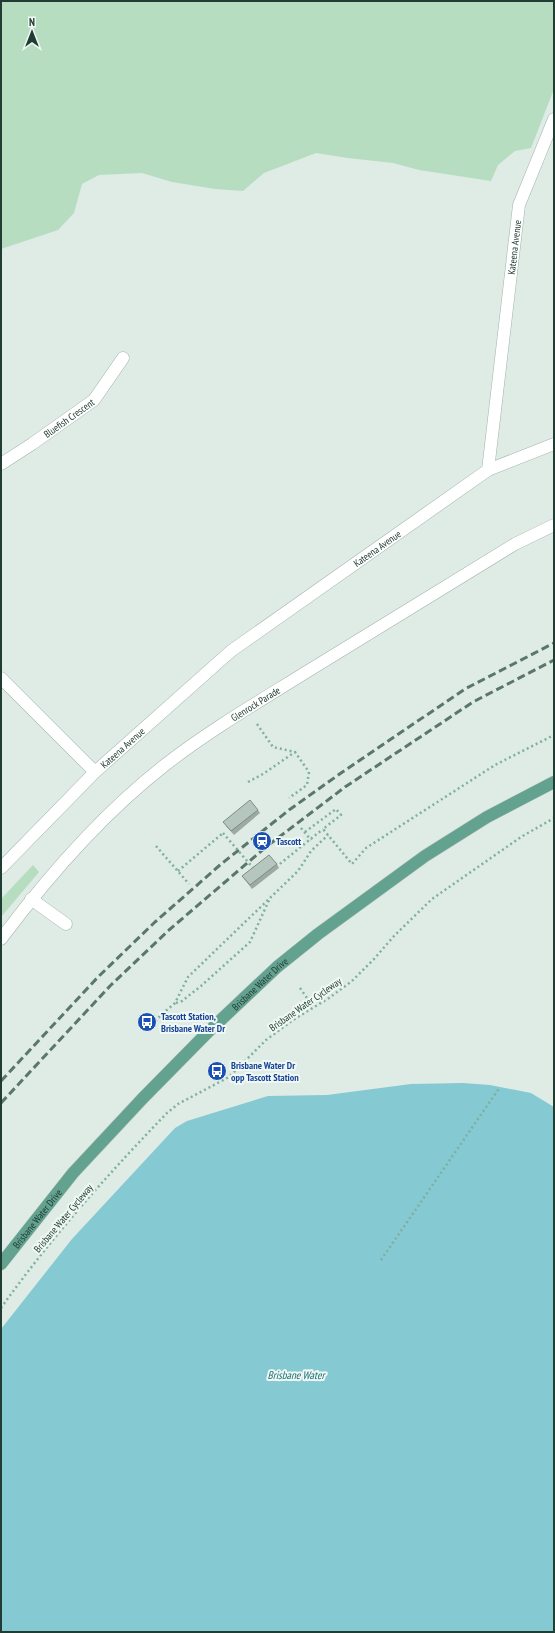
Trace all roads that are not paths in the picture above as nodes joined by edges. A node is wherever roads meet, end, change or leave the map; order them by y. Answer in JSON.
{"nodes":[{"id":1,"x":554,"y":120,"type":"edge"},
{"id":2,"x":123,"y":358,"type":"dead end"},
{"id":3,"x":554,"y":444,"type":"edge"},
{"id":4,"x":1,"y":464,"type":"edge"},
{"id":5,"x":488,"y":470,"type":"junction"},
{"id":6,"x":554,"y":525,"type":"edge"},
{"id":7,"x":1,"y":678,"type":"edge"},
{"id":8,"x":95,"y":772,"type":"junction"},
{"id":9,"x":554,"y":782,"type":"edge"},
{"id":10,"x":1,"y":868,"type":"edge"},
{"id":11,"x":31,"y":900,"type":"junction"},
{"id":12,"x":66,"y":924,"type":"dead end"},
{"id":13,"x":1,"y":938,"type":"edge"},
{"id":14,"x":1,"y":1264,"type":"edge"}],
"edges":[{"from":1,"to":5,"type":"street","name":"Kateena Avenue"},
{"from":2,"to":4,"type":"street","name":"Bluefish Crescent"},
{"from":3,"to":5,"type":"street"},
{"from":5,"to":8,"type":"street","name":"Kateena Avenue"},
{"from":6,"to":11,"type":"street","name":"Glenrock Parade"},
{"from":7,"to":8,"type":"street"},
{"from":8,"to":10,"type":"street","name":"Kateena Avenue"},
{"from":9,"to":14,"type":"main road","name":"Brisbane Water Drive"},
{"from":11,"to":12,"type":"street"},
{"from":11,"to":13,"type":"street","name":"Glenrock Parade"}]}
